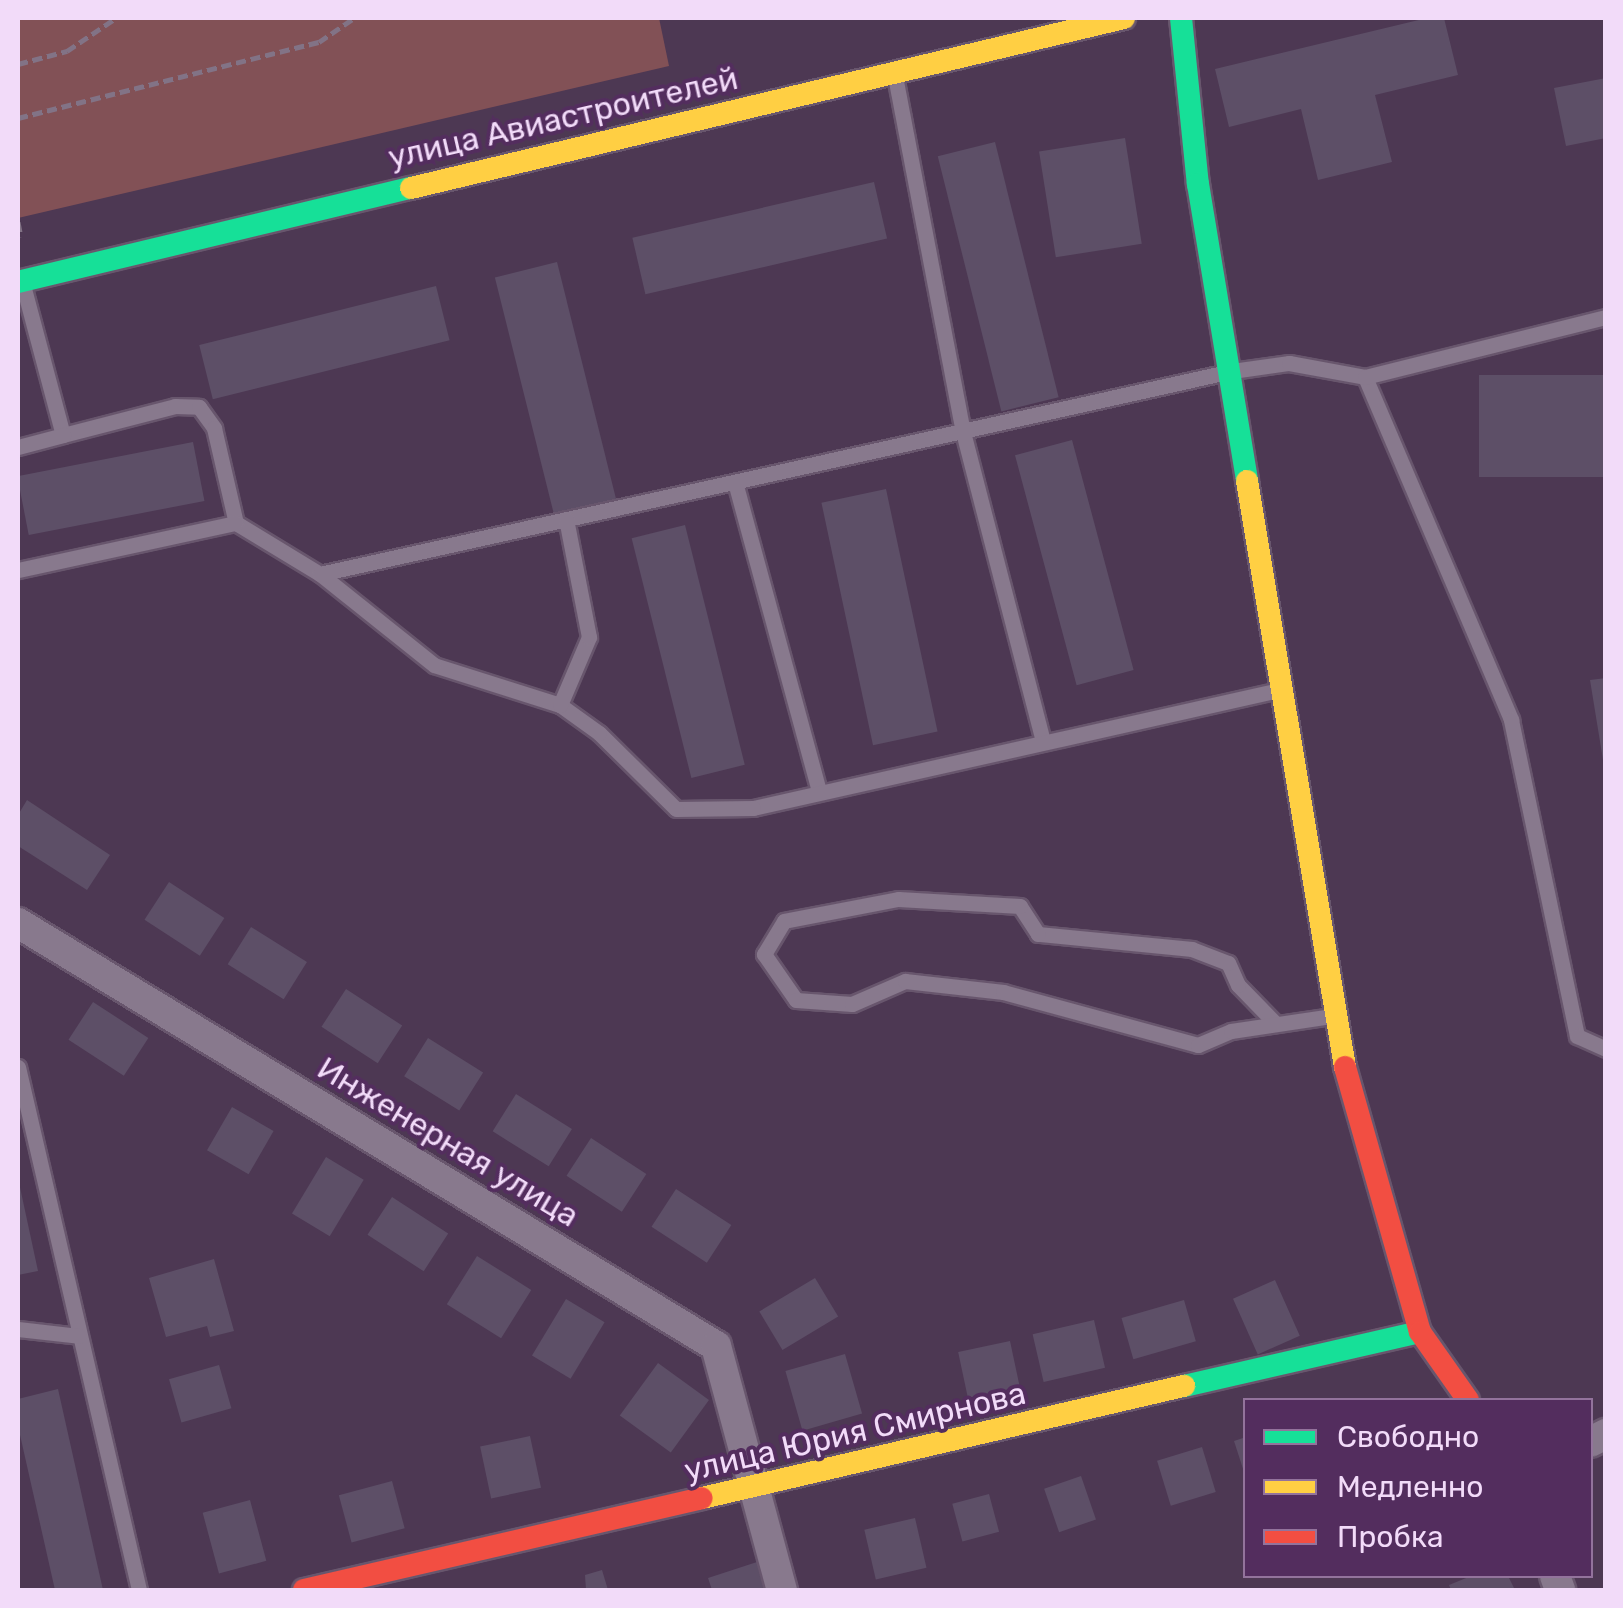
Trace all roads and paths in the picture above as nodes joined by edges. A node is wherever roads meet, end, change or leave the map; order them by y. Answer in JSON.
{"nodes":[{"id":1,"x":116,"y":18,"type":"edge"},
{"id":2,"x":354,"y":18,"type":"edge"},
{"id":3,"x":1124,"y":18,"type":"edge"},
{"id":4,"x":1182,"y":18,"type":"edge"},
{"id":5,"x":18,"y":64,"type":"edge"},
{"id":6,"x":894,"y":72,"type":"junction"},
{"id":7,"x":18,"y":118,"type":"edge"},
{"id":8,"x":18,"y":222,"type":"edge"},
{"id":9,"x":21,"y":237,"type":"dead end"},
{"id":10,"x":20,"y":282,"type":"edge"},
{"id":11,"x":1606,"y":317,"type":"edge"},
{"id":12,"x":1232,"y":371,"type":"junction"},
{"id":13,"x":1365,"y":377,"type":"junction"},
{"id":14,"x":964,"y":432,"type":"junction"},
{"id":15,"x":63,"y":435,"type":"junction"},
{"id":16,"x":18,"y":447,"type":"edge"},
{"id":17,"x":736,"y":482,"type":"junction"},
{"id":18,"x":566,"y":520,"type":"junction"},
{"id":19,"x":236,"y":522,"type":"junction"},
{"id":20,"x":18,"y":570,"type":"edge"},
{"id":21,"x":320,"y":574,"type":"junction"},
{"id":22,"x":1283,"y":690,"type":"junction"},
{"id":23,"x":560,"y":705,"type":"junction"},
{"id":24,"x":1043,"y":742,"type":"junction"},
{"id":25,"x":819,"y":792,"type":"junction"},
{"id":26,"x":18,"y":923,"type":"edge"},
{"id":27,"x":1335,"y":1016,"type":"junction"},
{"id":28,"x":1276,"y":1024,"type":"junction"},
{"id":29,"x":1606,"y":1049,"type":"edge"},
{"id":30,"x":18,"y":1067,"type":"edge"},
{"id":31,"x":18,"y":1329,"type":"edge"},
{"id":32,"x":1420,"y":1332,"type":"junction"},
{"id":33,"x":80,"y":1336,"type":"junction"},
{"id":34,"x":1467,"y":1398,"type":"edge"},
{"id":35,"x":756,"y":1487,"type":"junction"},
{"id":36,"x":138,"y":1590,"type":"edge"},
{"id":37,"x":304,"y":1590,"type":"edge"},
{"id":38,"x":782,"y":1590,"type":"edge"}],
"edges":[{"from":1,"to":5,"type":"path"},
{"from":2,"to":7,"type":"path"},
{"from":3,"to":6,"type":"street","name":"улица Авиастроителей"},
{"from":4,"to":12,"type":"street"},
{"from":6,"to":10,"type":"street","name":"улица Авиастроителей"},
{"from":6,"to":14,"type":"lane"},
{"from":8,"to":9,"type":"path"},
{"from":10,"to":15,"type":"lane"},
{"from":11,"to":13,"type":"lane"},
{"from":12,"to":13,"type":"lane"},
{"from":12,"to":14,"type":"lane"},
{"from":12,"to":22,"type":"street"},
{"from":13,"to":29,"type":"lane"},
{"from":14,"to":17,"type":"lane"},
{"from":14,"to":24,"type":"lane"},
{"from":15,"to":16,"type":"lane"},
{"from":15,"to":19,"type":"lane"},
{"from":17,"to":18,"type":"lane"},
{"from":17,"to":25,"type":"lane"},
{"from":18,"to":21,"type":"lane"},
{"from":18,"to":23,"type":"lane"},
{"from":19,"to":20,"type":"lane"},
{"from":19,"to":21,"type":"lane"},
{"from":21,"to":23,"type":"lane"},
{"from":22,"to":24,"type":"lane"},
{"from":22,"to":27,"type":"street"},
{"from":23,"to":25,"type":"lane"},
{"from":24,"to":25,"type":"lane"},
{"from":26,"to":35,"type":"street","name":"Инженерная улица"},
{"from":27,"to":28,"type":"lane"},
{"from":27,"to":32,"type":"street"},
{"from":28,"to":28,"type":"lane"},
{"from":30,"to":33,"type":"lane"},
{"from":31,"to":33,"type":"lane"},
{"from":32,"to":34,"type":"street"},
{"from":32,"to":35,"type":"street","name":"улица Юрия Смирнова"},
{"from":33,"to":36,"type":"lane"},
{"from":35,"to":37,"type":"street","name":"улица Юрия Смирнова"},
{"from":35,"to":38,"type":"street","name":"Инженерная улица"}]}
